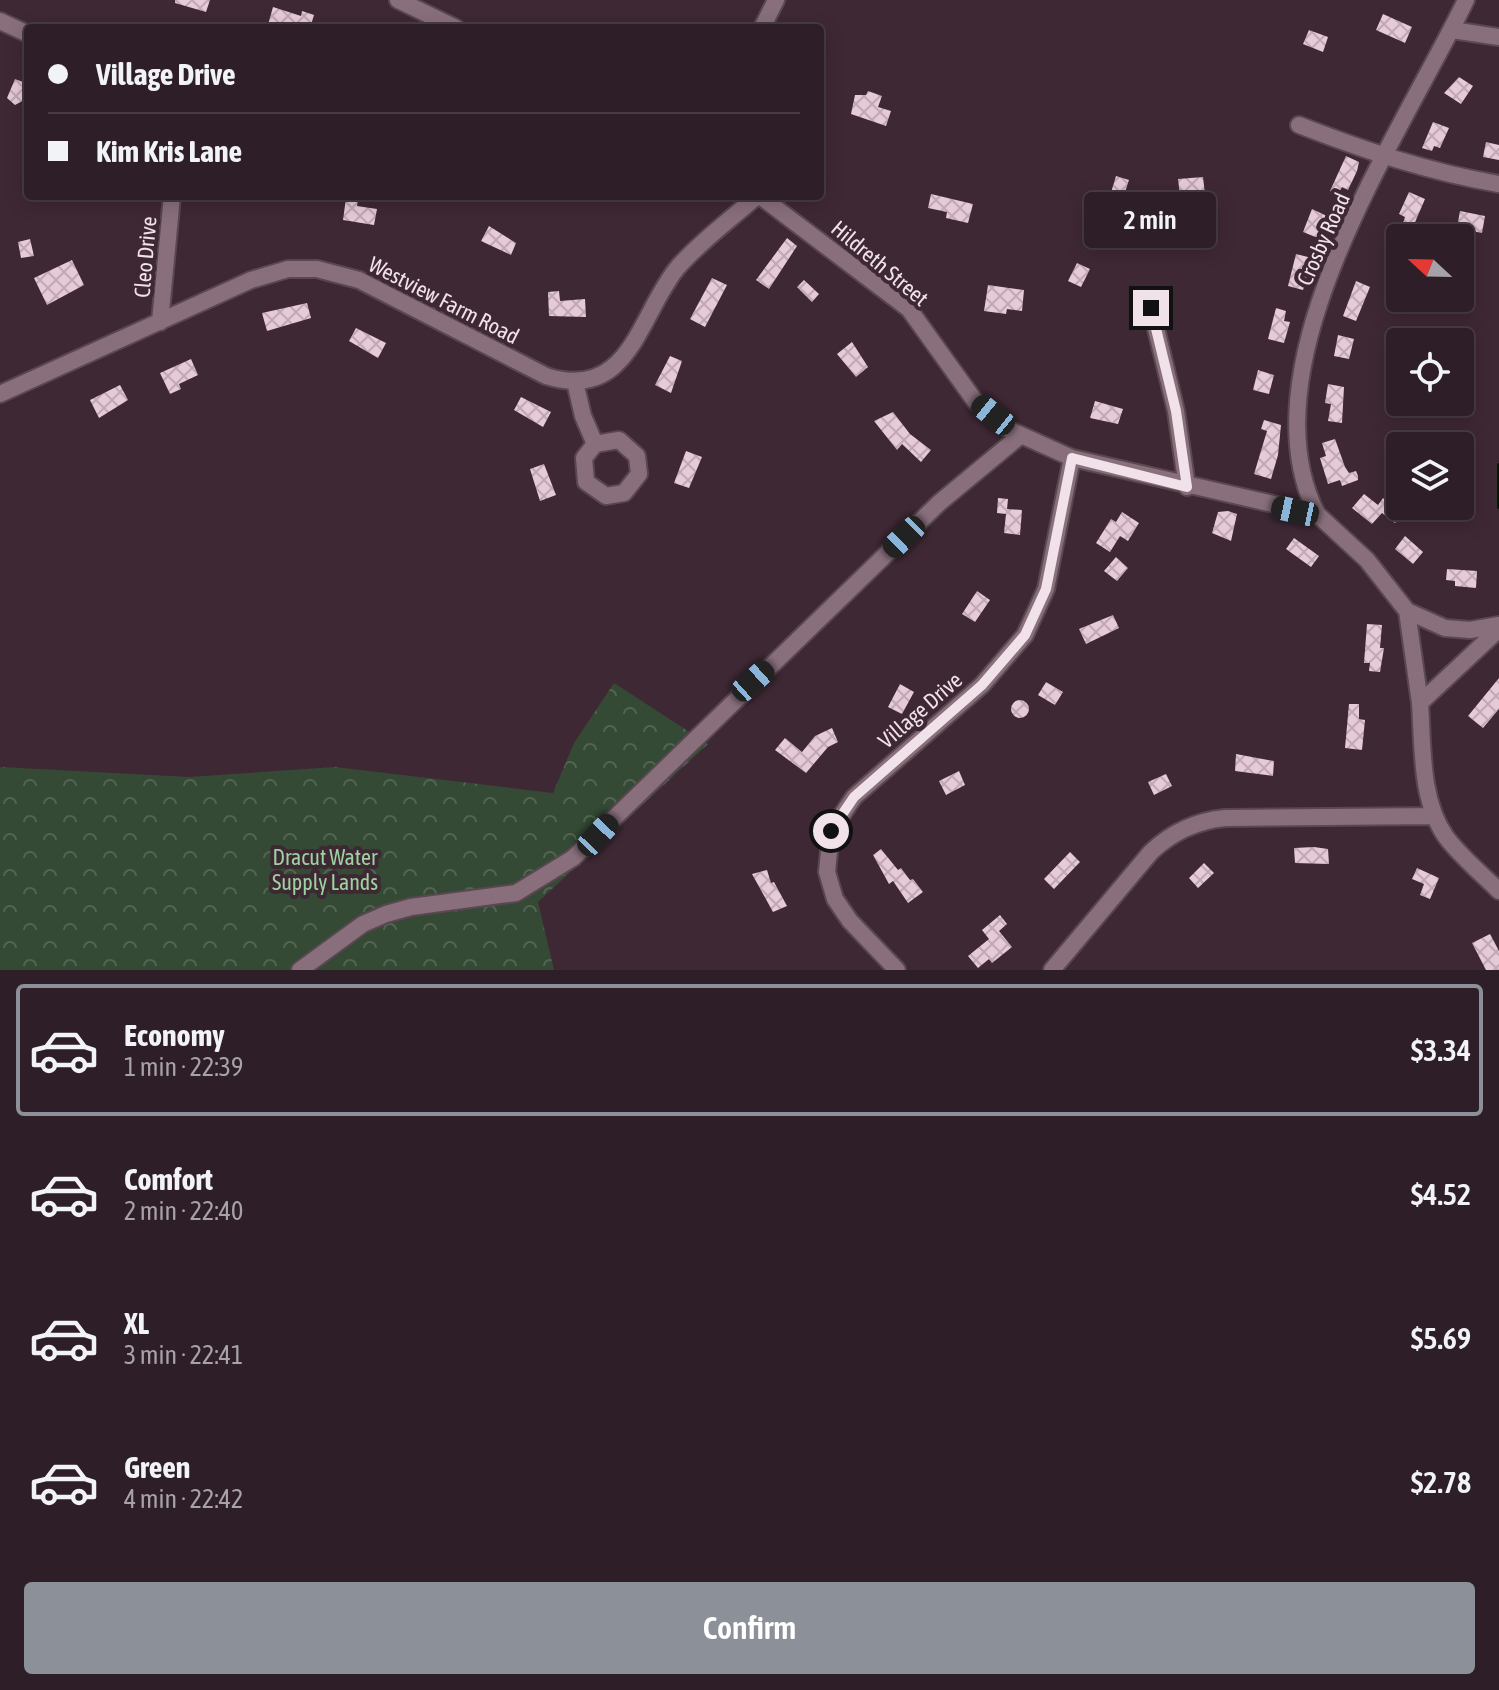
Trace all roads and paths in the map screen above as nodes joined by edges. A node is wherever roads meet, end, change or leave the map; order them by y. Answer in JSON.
{"nodes":[{"id":1,"x":398,"y":0,"type":"edge"},
{"id":2,"x":776,"y":0,"type":"edge"},
{"id":3,"x":1466,"y":0,"type":"edge"},
{"id":4,"x":0,"y":21,"type":"edge"},
{"id":5,"x":448,"y":24,"type":"edge"},
{"id":6,"x":764,"y":24,"type":"edge"},
{"id":7,"x":1452,"y":30,"type":"junction"},
{"id":8,"x":24,"y":32,"type":"edge"},
{"id":9,"x":1499,"y":37,"type":"edge"},
{"id":10,"x":1299,"y":125,"type":"dead end"},
{"id":11,"x":1385,"y":158,"type":"junction"},
{"id":12,"x":1499,"y":184,"type":"edge"},
{"id":13,"x":172,"y":200,"type":"edge"},
{"id":14,"x":753,"y":200,"type":"edge"},
{"id":15,"x":763,"y":200,"type":"edge"},
{"id":16,"x":1151,"y":308,"type":"dead end"},
{"id":17,"x":160,"y":322,"type":"junction"},
{"id":18,"x":575,"y":382,"type":"junction"},
{"id":19,"x":0,"y":394,"type":"edge"},
{"id":20,"x":1021,"y":435,"type":"junction"},
{"id":21,"x":595,"y":444,"type":"dead end"},
{"id":22,"x":1072,"y":458,"type":"junction"},
{"id":23,"x":1187,"y":487,"type":"junction"},
{"id":24,"x":1317,"y":514,"type":"junction"},
{"id":25,"x":1407,"y":611,"type":"junction"},
{"id":26,"x":1499,"y":627,"type":"edge"},
{"id":27,"x":1420,"y":703,"type":"junction"},
{"id":28,"x":1435,"y":816,"type":"junction"},
{"id":29,"x":1499,"y":891,"type":"edge"},
{"id":30,"x":300,"y":970,"type":"edge"},
{"id":31,"x":897,"y":970,"type":"edge"},
{"id":32,"x":1052,"y":970,"type":"edge"}],
"edges":[{"from":1,"to":5,"type":"street"},
{"from":2,"to":6,"type":"street"},
{"from":3,"to":7,"type":"street","name":"Crosby Road"},
{"from":4,"to":8,"type":"street"},
{"from":7,"to":9,"type":"street"},
{"from":7,"to":11,"type":"street","name":"Crosby Road"},
{"from":10,"to":11,"type":"street"},
{"from":11,"to":12,"type":"street"},
{"from":11,"to":24,"type":"street","name":"Crosby Road"},
{"from":13,"to":17,"type":"street","name":"Cleo Drive"},
{"from":14,"to":18,"type":"street"},
{"from":15,"to":20,"type":"street","name":"Hildreth Street"},
{"from":16,"to":23,"type":"street"},
{"from":17,"to":18,"type":"street","name":"Westview Farm Road"},
{"from":17,"to":19,"type":"street","name":"Westview Farm Road"},
{"from":18,"to":21,"type":"street"},
{"from":20,"to":22,"type":"street","name":"Hildreth Street"},
{"from":20,"to":30,"type":"street"},
{"from":22,"to":23,"type":"street","name":"Hildreth Street"},
{"from":22,"to":31,"type":"street","name":"Village Drive"},
{"from":23,"to":24,"type":"street","name":"Hildreth Street"},
{"from":24,"to":25,"type":"street"},
{"from":25,"to":26,"type":"street"},
{"from":25,"to":27,"type":"street"},
{"from":26,"to":27,"type":"street"},
{"from":27,"to":28,"type":"street"},
{"from":28,"to":29,"type":"street"},
{"from":28,"to":32,"type":"street"}]}
